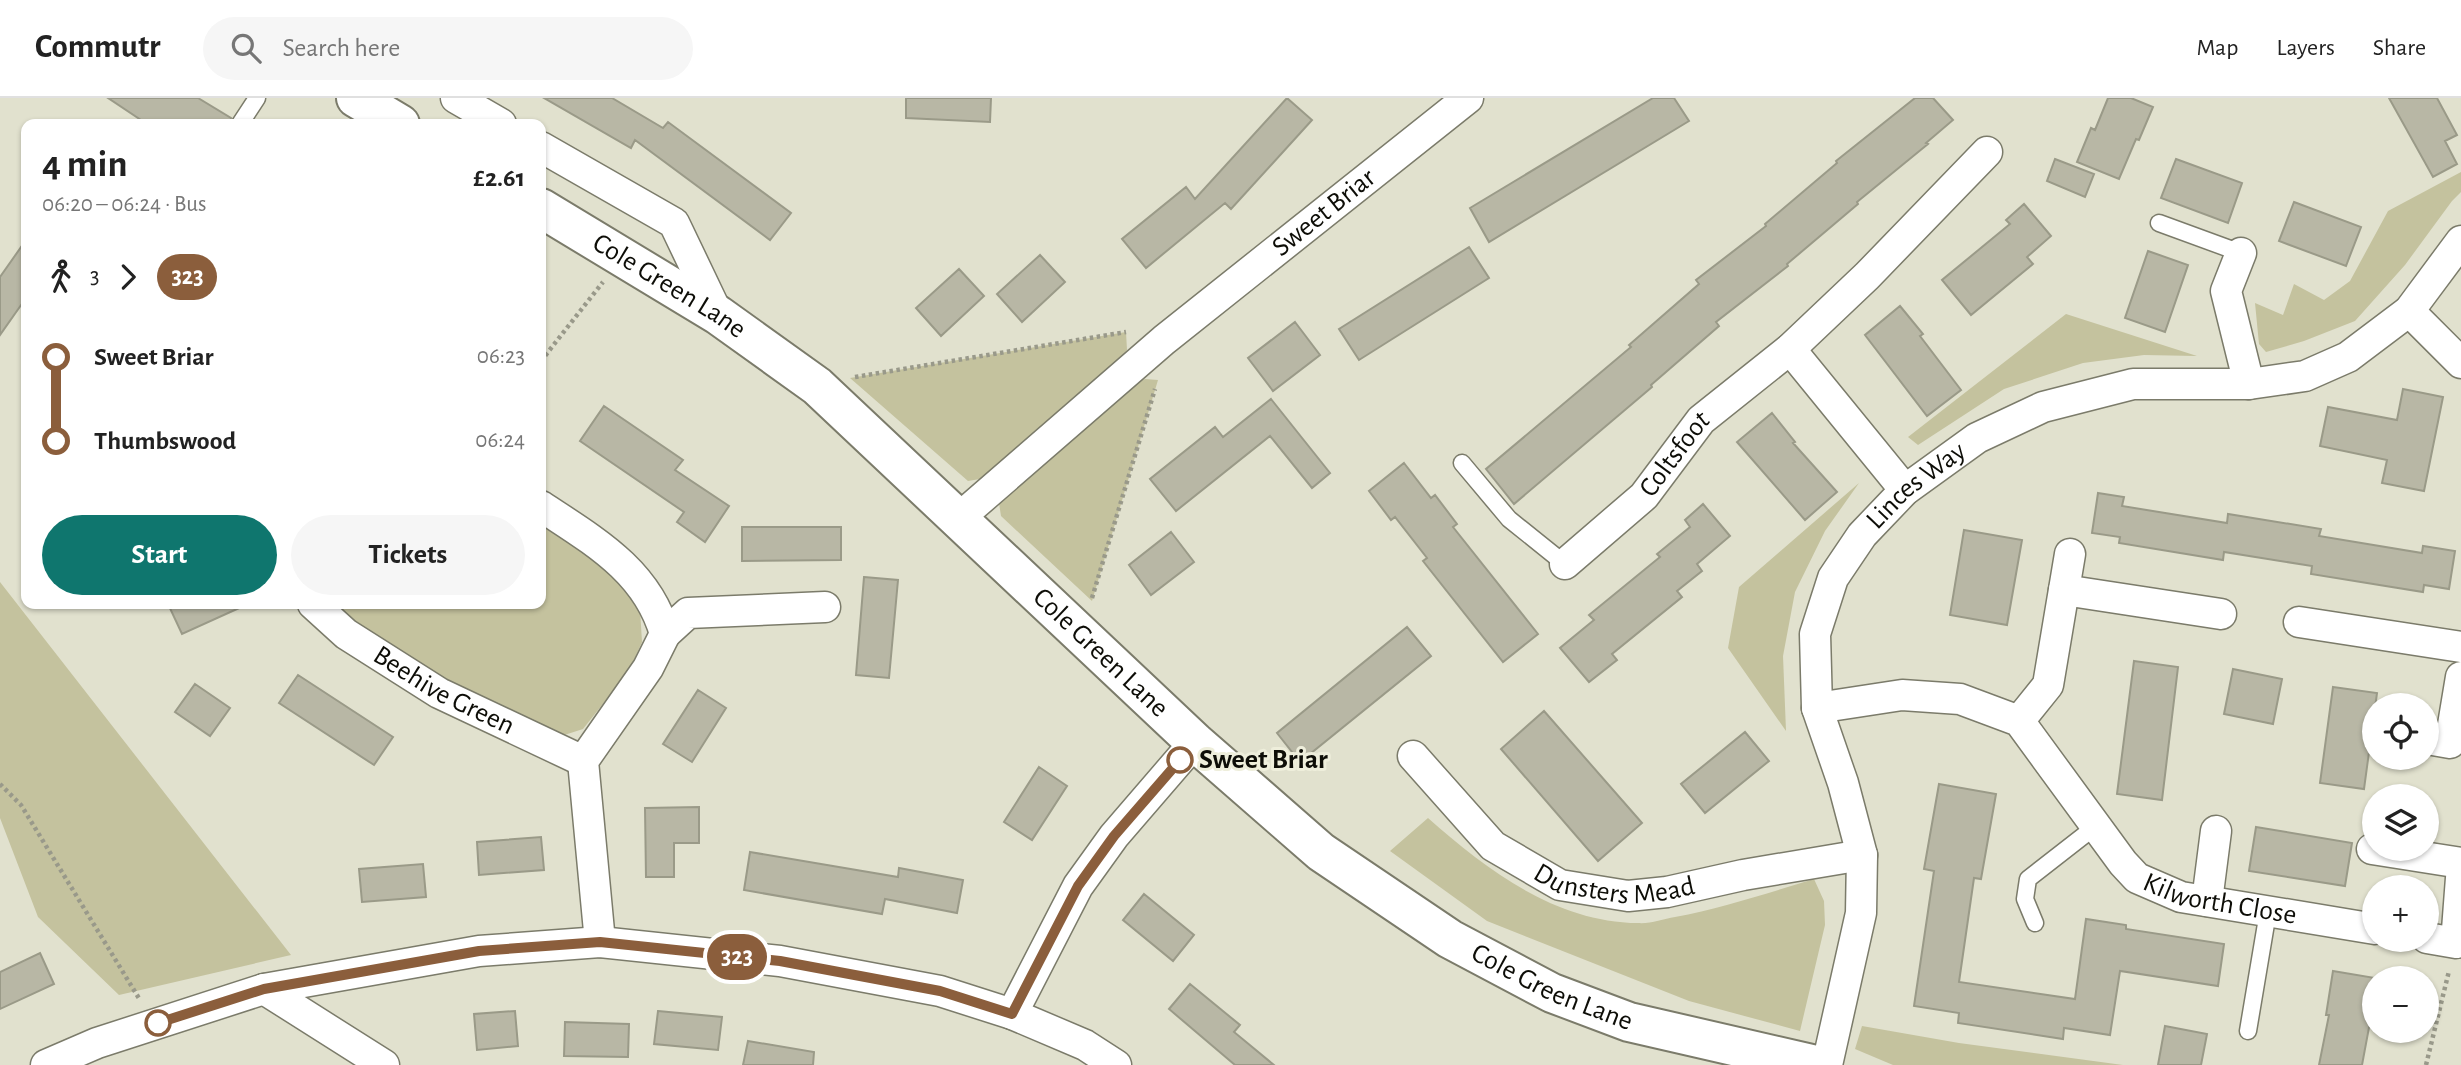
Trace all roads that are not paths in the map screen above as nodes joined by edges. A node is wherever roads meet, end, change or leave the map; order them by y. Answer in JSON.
{"nodes":[{"id":1,"x":257,"y":98,"type":"edge"},
{"id":2,"x":368,"y":98,"type":"edge"},
{"id":3,"x":456,"y":98,"type":"edge"},
{"id":4,"x":1468,"y":98,"type":"edge"},
{"id":5,"x":243,"y":119,"type":"edge"},
{"id":6,"x":394,"y":119,"type":"edge"},
{"id":7,"x":492,"y":119,"type":"edge"},
{"id":8,"x":546,"y":150,"type":"edge"},
{"id":9,"x":1987,"y":152,"type":"dead end"},
{"id":10,"x":546,"y":211,"type":"edge"},
{"id":11,"x":2159,"y":223,"type":"dead end"},
{"id":12,"x":2461,"y":241,"type":"edge"},
{"id":13,"x":2241,"y":253,"type":"joint"},
{"id":14,"x":2409,"y":311,"type":"junction"},
{"id":15,"x":718,"y":315,"type":"junction"},
{"id":16,"x":1790,"y":349,"type":"junction"},
{"id":17,"x":2461,"y":363,"type":"edge"},
{"id":18,"x":2249,"y":384,"type":"junction"},
{"id":19,"x":1462,"y":463,"type":"dead end"},
{"id":20,"x":1905,"y":490,"type":"junction"},
{"id":21,"x":546,"y":509,"type":"edge"},
{"id":22,"x":959,"y":518,"type":"junction"},
{"id":23,"x":2070,"y":555,"type":"dead end"},
{"id":24,"x":1565,"y":564,"type":"joint"},
{"id":25,"x":2064,"y":590,"type":"junction"},
{"id":26,"x":825,"y":607,"type":"dead end"},
{"id":27,"x":318,"y":609,"type":"edge"},
{"id":28,"x":2221,"y":614,"type":"dead end"},
{"id":29,"x":2299,"y":622,"type":"dead end"},
{"id":30,"x":665,"y":634,"type":"junction"},
{"id":31,"x":2461,"y":647,"type":"edge"},
{"id":32,"x":2461,"y":679,"type":"edge"},
{"id":33,"x":1817,"y":708,"type":"junction"},
{"id":34,"x":2019,"y":721,"type":"junction"},
{"id":35,"x":1195,"y":742,"type":"junction"},
{"id":36,"x":2446,"y":742,"type":"edge"},
{"id":37,"x":1413,"y":756,"type":"dead end"},
{"id":38,"x":583,"y":761,"type":"junction"},
{"id":39,"x":2096,"y":826,"type":"junction"},
{"id":40,"x":2216,"y":831,"type":"dead end"},
{"id":41,"x":1862,"y":855,"type":"junction"},
{"id":42,"x":2439,"y":860,"type":"edge"},
{"id":43,"x":2461,"y":863,"type":"edge"},
{"id":44,"x":2461,"y":878,"type":"edge"},
{"id":45,"x":2207,"y":901,"type":"junction"},
{"id":46,"x":2268,"y":912,"type":"junction"},
{"id":47,"x":2035,"y":923,"type":"dead end"},
{"id":48,"x":2362,"y":927,"type":"edge"},
{"id":49,"x":2441,"y":940,"type":"edge"},
{"id":50,"x":600,"y":942,"type":"junction"},
{"id":51,"x":264,"y":989,"type":"junction"},
{"id":52,"x":1012,"y":1014,"type":"junction"},
{"id":53,"x":2248,"y":1031,"type":"dead end"},
{"id":54,"x":46,"y":1065,"type":"edge"},
{"id":55,"x":384,"y":1065,"type":"edge"},
{"id":56,"x":1116,"y":1065,"type":"edge"},
{"id":57,"x":1816,"y":1065,"type":"edge"},
{"id":58,"x":1827,"y":1065,"type":"edge"}],
"edges":[{"from":1,"to":5,"type":"lane"},
{"from":2,"to":6,"type":"street"},
{"from":3,"to":7,"type":"street"},
{"from":4,"to":22,"type":"street","name":"Sweet Briar"},
{"from":8,"to":15,"type":"street"},
{"from":9,"to":16,"type":"street","name":"Coltsfoot"},
{"from":10,"to":15,"type":"street","name":"Cole Green Lane"},
{"from":11,"to":13,"type":"lane"},
{"from":12,"to":14,"type":"street","name":"Linces Way"},
{"from":13,"to":18,"type":"street"},
{"from":14,"to":17,"type":"street"},
{"from":14,"to":18,"type":"street","name":"Linces Way"},
{"from":15,"to":22,"type":"street","name":"Cole Green Lane"},
{"from":16,"to":20,"type":"street"},
{"from":16,"to":24,"type":"street","name":"Coltsfoot"},
{"from":18,"to":20,"type":"street","name":"Linces Way"},
{"from":19,"to":24,"type":"lane"},
{"from":20,"to":33,"type":"street","name":"Linces Way"},
{"from":21,"to":30,"type":"street"},
{"from":22,"to":35,"type":"street","name":"Cole Green Lane"},
{"from":23,"to":25,"type":"street"},
{"from":25,"to":28,"type":"street"},
{"from":25,"to":34,"type":"street"},
{"from":26,"to":30,"type":"street"},
{"from":27,"to":38,"type":"street","name":"Beehive Green"},
{"from":29,"to":31,"type":"street"},
{"from":30,"to":38,"type":"street"},
{"from":32,"to":36,"type":"street"},
{"from":33,"to":34,"type":"street"},
{"from":33,"to":41,"type":"street","name":"Linces Way"},
{"from":34,"to":39,"type":"street","name":"Kilworth Close"},
{"from":35,"to":52,"type":"street"},
{"from":35,"to":57,"type":"street","name":"Cole Green Lane"},
{"from":37,"to":41,"type":"street","name":"Dunsters Mead"},
{"from":38,"to":50,"type":"street"},
{"from":39,"to":45,"type":"street","name":"Kilworth Close"},
{"from":39,"to":47,"type":"lane"},
{"from":40,"to":45,"type":"street"},
{"from":41,"to":58,"type":"street","name":"Linces Way"},
{"from":42,"to":43,"type":"street"},
{"from":44,"to":49,"type":"street"},
{"from":45,"to":46,"type":"street","name":"Kilworth Close"},
{"from":46,"to":48,"type":"street","name":"Kilworth Close"},
{"from":46,"to":53,"type":"lane"},
{"from":50,"to":51,"type":"street"},
{"from":50,"to":52,"type":"street"},
{"from":51,"to":54,"type":"street"},
{"from":51,"to":55,"type":"street"},
{"from":52,"to":56,"type":"street"}]}
